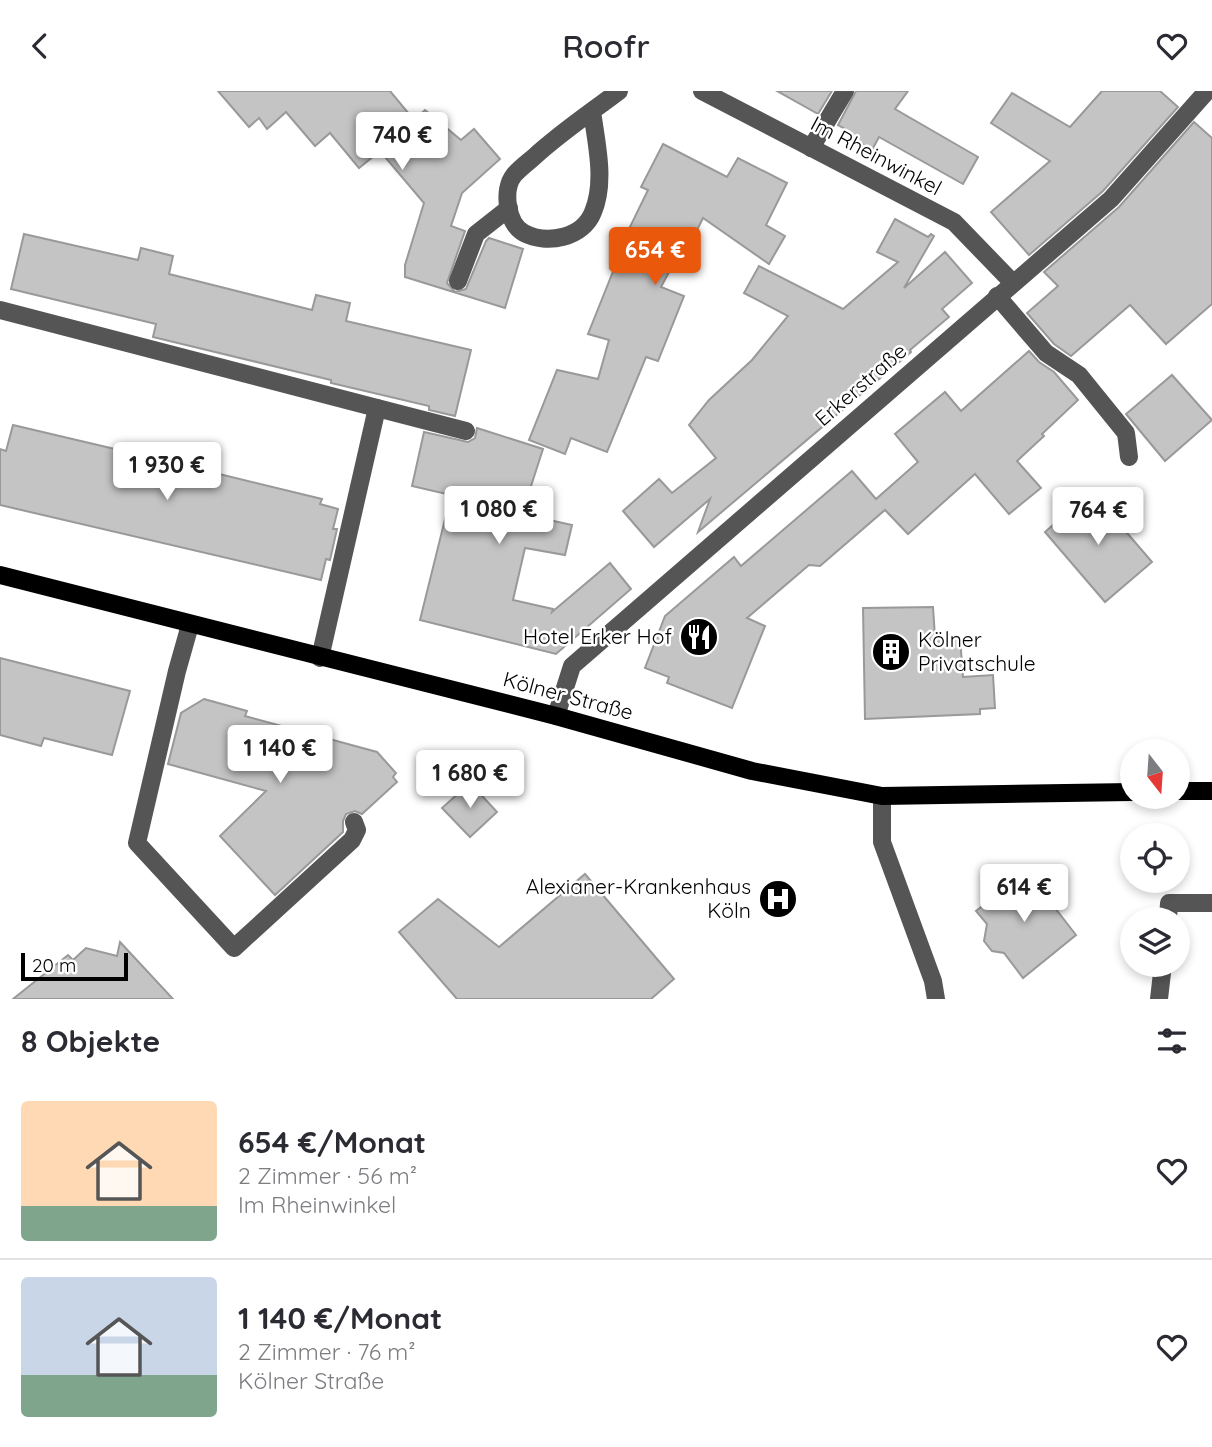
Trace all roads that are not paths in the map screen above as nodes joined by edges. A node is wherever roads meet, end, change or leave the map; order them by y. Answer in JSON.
{"nodes":[{"id":1,"x":619,"y":91,"type":"edge"},
{"id":2,"x":702,"y":91,"type":"edge"},
{"id":3,"x":845,"y":91,"type":"edge"},
{"id":4,"x":1207,"y":91,"type":"edge"},
{"id":5,"x":592,"y":111,"type":"junction"},
{"id":6,"x":811,"y":148,"type":"junction"},
{"id":7,"x":509,"y":208,"type":"junction"},
{"id":8,"x":458,"y":281,"type":"dead end"},
{"id":9,"x":1013,"y":283,"type":"junction"},
{"id":10,"x":997,"y":296,"type":"junction"},
{"id":11,"x":0,"y":310,"type":"edge"},
{"id":12,"x":377,"y":408,"type":"junction"},
{"id":13,"x":466,"y":431,"type":"dead end"},
{"id":14,"x":1129,"y":457,"type":"dead end"},
{"id":15,"x":0,"y":575,"type":"edge"},
{"id":16,"x":190,"y":625,"type":"junction"},
{"id":17,"x":320,"y":657,"type":"junction"},
{"id":18,"x":556,"y":716,"type":"junction"},
{"id":19,"x":1190,"y":791,"type":"edge"},
{"id":20,"x":1212,"y":791,"type":"edge"},
{"id":21,"x":1120,"y":792,"type":"edge"},
{"id":22,"x":882,"y":796,"type":"junction"},
{"id":23,"x":354,"y":823,"type":"dead end"},
{"id":24,"x":1212,"y":903,"type":"edge"},
{"id":25,"x":1169,"y":907,"type":"edge"},
{"id":26,"x":1162,"y":977,"type":"edge"},
{"id":27,"x":936,"y":999,"type":"edge"},
{"id":28,"x":1159,"y":999,"type":"edge"}],
"edges":[{"from":1,"to":5,"type":"street"},
{"from":2,"to":6,"type":"street","name":"Im Rheinwinkel"},
{"from":3,"to":6,"type":"street"},
{"from":4,"to":9,"type":"street","name":"Erkerstraße"},
{"from":5,"to":7,"type":"street"},
{"from":5,"to":7,"type":"street"},
{"from":6,"to":9,"type":"street","name":"Im Rheinwinkel"},
{"from":7,"to":8,"type":"street"},
{"from":9,"to":10,"type":"street","name":"Erkerstraße"},
{"from":10,"to":14,"type":"street"},
{"from":10,"to":18,"type":"street","name":"Erkerstraße"},
{"from":11,"to":12,"type":"street"},
{"from":12,"to":13,"type":"street"},
{"from":12,"to":17,"type":"street"},
{"from":15,"to":16,"type":"main road","name":"Kölner Straße"},
{"from":16,"to":17,"type":"main road","name":"Kölner Straße"},
{"from":16,"to":23,"type":"street"},
{"from":17,"to":18,"type":"main road","name":"Kölner Straße"},
{"from":18,"to":22,"type":"main road","name":"Kölner Straße"},
{"from":19,"to":20,"type":"main road"},
{"from":21,"to":22,"type":"main road","name":"Kölner Straße"},
{"from":22,"to":27,"type":"street"},
{"from":24,"to":25,"type":"street"},
{"from":26,"to":28,"type":"street"}]}
